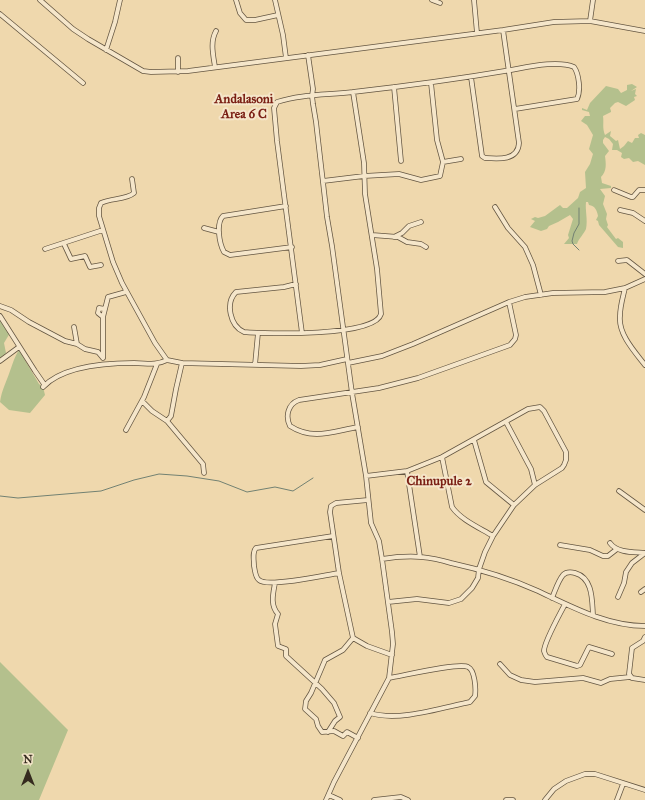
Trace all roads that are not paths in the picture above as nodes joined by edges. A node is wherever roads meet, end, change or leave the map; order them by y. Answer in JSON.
{"nodes":[{"id":1,"x":40,"y":0,"type":"edge"},
{"id":2,"x":120,"y":0,"type":"edge"},
{"id":3,"x":236,"y":0,"type":"edge"},
{"id":4,"x":275,"y":0,"type":"edge"},
{"id":5,"x":432,"y":0,"type":"edge"},
{"id":6,"x":474,"y":0,"type":"edge"},
{"id":7,"x":593,"y":0,"type":"edge"},
{"id":8,"x":440,"y":3,"type":"dead end"},
{"id":9,"x":0,"y":14,"type":"edge"},
{"id":10,"x":278,"y":15,"type":"junction"},
{"id":11,"x":590,"y":21,"type":"junction"},
{"id":12,"x":503,"y":30,"type":"junction"},
{"id":13,"x":216,"y":31,"type":"dead end"},
{"id":14,"x":645,"y":31,"type":"edge"},
{"id":15,"x":477,"y":33,"type":"junction"},
{"id":16,"x":106,"y":50,"type":"junction"},
{"id":17,"x":308,"y":55,"type":"junction"},
{"id":18,"x":178,"y":58,"type":"dead end"},
{"id":19,"x":286,"y":58,"type":"junction"},
{"id":20,"x":215,"y":67,"type":"junction"},
{"id":21,"x":509,"y":70,"type":"junction"},
{"id":22,"x":178,"y":72,"type":"junction"},
{"id":23,"x":471,"y":77,"type":"junction"},
{"id":24,"x":83,"y":82,"type":"dead end"},
{"id":25,"x":431,"y":83,"type":"junction"},
{"id":26,"x":394,"y":87,"type":"junction"},
{"id":27,"x":353,"y":92,"type":"junction"},
{"id":28,"x":312,"y":96,"type":"junction"},
{"id":29,"x":515,"y":109,"type":"junction"},
{"id":30,"x":461,"y":159,"type":"dead end"},
{"id":31,"x":401,"y":161,"type":"dead end"},
{"id":32,"x":443,"y":162,"type":"junction"},
{"id":33,"x":364,"y":176,"type":"junction"},
{"id":34,"x":132,"y":179,"type":"dead end"},
{"id":35,"x":324,"y":181,"type":"junction"},
{"id":36,"x":614,"y":190,"type":"dead end"},
{"id":37,"x":645,"y":190,"type":"edge"},
{"id":38,"x":286,"y":206,"type":"junction"},
{"id":39,"x":495,"y":207,"type":"dead end"},
{"id":40,"x":620,"y":210,"type":"dead end"},
{"id":41,"x":645,"y":221,"type":"edge"},
{"id":42,"x":421,"y":222,"type":"dead end"},
{"id":43,"x":204,"y":228,"type":"dead end"},
{"id":44,"x":103,"y":230,"type":"junction"},
{"id":45,"x":219,"y":232,"type":"junction"},
{"id":46,"x":372,"y":235,"type":"junction"},
{"id":47,"x":394,"y":237,"type":"junction"},
{"id":48,"x":64,"y":244,"type":"junction"},
{"id":49,"x":292,"y":247,"type":"junction"},
{"id":50,"x":426,"y":247,"type":"dead end"},
{"id":51,"x":45,"y":249,"type":"dead end"},
{"id":52,"x":618,"y":261,"type":"dead end"},
{"id":53,"x":101,"y":265,"type":"dead end"},
{"id":54,"x":645,"y":274,"type":"edge"},
{"id":55,"x":645,"y":279,"type":"edge"},
{"id":56,"x":296,"y":284,"type":"junction"},
{"id":57,"x":625,"y":288,"type":"junction"},
{"id":58,"x":126,"y":292,"type":"junction"},
{"id":59,"x":541,"y":295,"type":"junction"},
{"id":60,"x":509,"y":302,"type":"junction"},
{"id":61,"x":0,"y":306,"type":"edge"},
{"id":62,"x":0,"y":316,"type":"edge"},
{"id":63,"x":74,"y":327,"type":"dead end"},
{"id":64,"x":343,"y":329,"type":"junction"},
{"id":65,"x":258,"y":333,"type":"junction"},
{"id":66,"x":302,"y":333,"type":"junction"},
{"id":67,"x":77,"y":344,"type":"junction"},
{"id":68,"x":19,"y":347,"type":"junction"},
{"id":69,"x":103,"y":358,"type":"junction"},
{"id":70,"x":167,"y":360,"type":"junction"},
{"id":71,"x":0,"y":361,"type":"edge"},
{"id":72,"x":347,"y":361,"type":"junction"},
{"id":73,"x":182,"y":363,"type":"junction"},
{"id":74,"x":103,"y":364,"type":"junction"},
{"id":75,"x":157,"y":364,"type":"junction"},
{"id":76,"x":255,"y":365,"type":"junction"},
{"id":77,"x":645,"y":365,"type":"edge"},
{"id":78,"x":352,"y":393,"type":"junction"},
{"id":79,"x":142,"y":401,"type":"junction"},
{"id":80,"x":167,"y":422,"type":"junction"},
{"id":81,"x":506,"y":422,"type":"junction"},
{"id":82,"x":358,"y":427,"type":"junction"},
{"id":83,"x":126,"y":430,"type":"dead end"},
{"id":84,"x":474,"y":440,"type":"junction"},
{"id":85,"x":442,"y":457,"type":"junction"},
{"id":86,"x":407,"y":471,"type":"junction"},
{"id":87,"x":204,"y":473,"type":"dead end"},
{"id":88,"x":366,"y":476,"type":"junction"},
{"id":89,"x":536,"y":485,"type":"junction"},
{"id":90,"x":619,"y":491,"type":"dead end"},
{"id":91,"x":368,"y":500,"type":"junction"},
{"id":92,"x":514,"y":505,"type":"junction"},
{"id":93,"x":645,"y":510,"type":"edge"},
{"id":94,"x":333,"y":536,"type":"junction"},
{"id":95,"x":494,"y":536,"type":"junction"},
{"id":96,"x":610,"y":543,"type":"dead end"},
{"id":97,"x":560,"y":545,"type":"dead end"},
{"id":98,"x":617,"y":549,"type":"junction"},
{"id":99,"x":645,"y":553,"type":"edge"},
{"id":100,"x":420,"y":557,"type":"junction"},
{"id":101,"x":382,"y":559,"type":"junction"},
{"id":102,"x":479,"y":569,"type":"junction"},
{"id":103,"x":339,"y":573,"type":"junction"},
{"id":104,"x":276,"y":583,"type":"junction"},
{"id":105,"x":618,"y":597,"type":"dead end"},
{"id":106,"x":552,"y":598,"type":"junction"},
{"id":107,"x":388,"y":602,"type":"junction"},
{"id":108,"x":565,"y":604,"type":"junction"},
{"id":109,"x":593,"y":615,"type":"junction"},
{"id":110,"x":645,"y":626,"type":"edge"},
{"id":111,"x":645,"y":637,"type":"edge"},
{"id":112,"x":353,"y":638,"type":"junction"},
{"id":113,"x":612,"y":654,"type":"dead end"},
{"id":114,"x":392,"y":655,"type":"junction"},
{"id":115,"x":500,"y":664,"type":"dead end"},
{"id":116,"x":630,"y":677,"type":"junction"},
{"id":117,"x":389,"y":678,"type":"junction"},
{"id":118,"x":645,"y":680,"type":"edge"},
{"id":119,"x":315,"y":683,"type":"junction"},
{"id":120,"x":370,"y":713,"type":"junction"},
{"id":121,"x":328,"y":732,"type":"junction"},
{"id":122,"x":358,"y":738,"type":"junction"},
{"id":123,"x":623,"y":784,"type":"junction"},
{"id":124,"x":645,"y":789,"type":"edge"},
{"id":125,"x":329,"y":795,"type":"junction"},
{"id":126,"x":326,"y":800,"type":"edge"},
{"id":127,"x":340,"y":800,"type":"edge"},
{"id":128,"x":374,"y":800,"type":"edge"},
{"id":129,"x":408,"y":800,"type":"edge"},
{"id":130,"x":506,"y":800,"type":"edge"},
{"id":131,"x":513,"y":800,"type":"edge"},
{"id":132,"x":545,"y":800,"type":"edge"},
{"id":133,"x":616,"y":800,"type":"edge"}],
"edges":[{"from":1,"to":16,"type":"street"},
{"from":2,"to":16,"type":"street"},
{"from":3,"to":10,"type":"street"},
{"from":4,"to":10,"type":"street"},
{"from":5,"to":8,"type":"street"},
{"from":6,"to":15,"type":"street"},
{"from":7,"to":11,"type":"street"},
{"from":9,"to":24,"type":"street"},
{"from":10,"to":19,"type":"street"},
{"from":11,"to":12,"type":"street"},
{"from":11,"to":14,"type":"street"},
{"from":12,"to":15,"type":"street"},
{"from":12,"to":21,"type":"street"},
{"from":13,"to":20,"type":"street"},
{"from":15,"to":17,"type":"street"},
{"from":16,"to":22,"type":"street"},
{"from":17,"to":19,"type":"street"},
{"from":17,"to":28,"type":"street"},
{"from":18,"to":22,"type":"street"},
{"from":19,"to":20,"type":"street"},
{"from":20,"to":22,"type":"street"},
{"from":21,"to":23,"type":"street"},
{"from":21,"to":29,"type":"street"},
{"from":21,"to":29,"type":"street"},
{"from":23,"to":25,"type":"street"},
{"from":23,"to":29,"type":"street"},
{"from":25,"to":26,"type":"street"},
{"from":25,"to":32,"type":"street"},
{"from":26,"to":27,"type":"street"},
{"from":26,"to":31,"type":"street"},
{"from":27,"to":28,"type":"street"},
{"from":27,"to":33,"type":"street"},
{"from":28,"to":35,"type":"street"},
{"from":28,"to":38,"type":"street"},
{"from":30,"to":32,"type":"street"},
{"from":32,"to":33,"type":"street"},
{"from":33,"to":35,"type":"street"},
{"from":33,"to":46,"type":"street"},
{"from":34,"to":44,"type":"street"},
{"from":35,"to":64,"type":"street"},
{"from":36,"to":37,"type":"street"},
{"from":38,"to":45,"type":"street"},
{"from":38,"to":49,"type":"street"},
{"from":39,"to":59,"type":"street"},
{"from":40,"to":41,"type":"street"},
{"from":42,"to":47,"type":"street"},
{"from":43,"to":45,"type":"street"},
{"from":44,"to":48,"type":"street"},
{"from":44,"to":58,"type":"street"},
{"from":45,"to":49,"type":"street"},
{"from":46,"to":47,"type":"street"},
{"from":46,"to":64,"type":"street"},
{"from":47,"to":50,"type":"street"},
{"from":48,"to":51,"type":"street"},
{"from":48,"to":53,"type":"street"},
{"from":49,"to":56,"type":"street"},
{"from":52,"to":54,"type":"street"},
{"from":55,"to":57,"type":"street"},
{"from":56,"to":65,"type":"street"},
{"from":56,"to":66,"type":"street"},
{"from":57,"to":59,"type":"street"},
{"from":57,"to":77,"type":"street"},
{"from":58,"to":69,"type":"street"},
{"from":58,"to":70,"type":"street"},
{"from":59,"to":60,"type":"street"},
{"from":60,"to":72,"type":"street"},
{"from":60,"to":78,"type":"street"},
{"from":61,"to":67,"type":"street"},
{"from":62,"to":68,"type":"street"},
{"from":63,"to":67,"type":"street"},
{"from":64,"to":66,"type":"street"},
{"from":64,"to":72,"type":"street"},
{"from":65,"to":66,"type":"street"},
{"from":65,"to":76,"type":"street"},
{"from":67,"to":69,"type":"street"},
{"from":68,"to":71,"type":"street"},
{"from":68,"to":74,"type":"street"},
{"from":69,"to":74,"type":"street"},
{"from":70,"to":73,"type":"street"},
{"from":70,"to":75,"type":"street"},
{"from":72,"to":76,"type":"street"},
{"from":72,"to":78,"type":"street"},
{"from":73,"to":76,"type":"street"},
{"from":73,"to":80,"type":"street"},
{"from":74,"to":75,"type":"street"},
{"from":75,"to":79,"type":"street"},
{"from":78,"to":82,"type":"street"},
{"from":78,"to":82,"type":"street"},
{"from":79,"to":80,"type":"street"},
{"from":79,"to":83,"type":"street"},
{"from":80,"to":87,"type":"street"},
{"from":81,"to":84,"type":"street"},
{"from":81,"to":89,"type":"street"},
{"from":81,"to":89,"type":"street"},
{"from":82,"to":88,"type":"street"},
{"from":84,"to":85,"type":"street"},
{"from":84,"to":92,"type":"street"},
{"from":85,"to":86,"type":"street"},
{"from":85,"to":95,"type":"street"},
{"from":86,"to":88,"type":"street"},
{"from":86,"to":100,"type":"street"},
{"from":88,"to":91,"type":"street"},
{"from":89,"to":92,"type":"street"},
{"from":90,"to":93,"type":"street"},
{"from":91,"to":94,"type":"street"},
{"from":91,"to":101,"type":"street"},
{"from":92,"to":95,"type":"street"},
{"from":94,"to":103,"type":"street"},
{"from":94,"to":104,"type":"street"},
{"from":95,"to":102,"type":"street"},
{"from":96,"to":98,"type":"street"},
{"from":97,"to":98,"type":"street"},
{"from":98,"to":99,"type":"street"},
{"from":99,"to":105,"type":"street"},
{"from":100,"to":101,"type":"street"},
{"from":100,"to":102,"type":"street"},
{"from":101,"to":107,"type":"street"},
{"from":102,"to":106,"type":"street"},
{"from":102,"to":107,"type":"street"},
{"from":103,"to":104,"type":"street"},
{"from":103,"to":112,"type":"street"},
{"from":104,"to":119,"type":"street"},
{"from":106,"to":108,"type":"street"},
{"from":106,"to":109,"type":"street"},
{"from":107,"to":114,"type":"street"},
{"from":108,"to":109,"type":"street"},
{"from":108,"to":113,"type":"street"},
{"from":109,"to":110,"type":"street"},
{"from":111,"to":116,"type":"street"},
{"from":112,"to":114,"type":"street"},
{"from":112,"to":119,"type":"street"},
{"from":114,"to":117,"type":"street"},
{"from":115,"to":116,"type":"street"},
{"from":116,"to":118,"type":"street"},
{"from":117,"to":120,"type":"street"},
{"from":117,"to":120,"type":"street"},
{"from":119,"to":121,"type":"street"},
{"from":119,"to":121,"type":"street"},
{"from":120,"to":122,"type":"street"},
{"from":121,"to":122,"type":"street"},
{"from":122,"to":125,"type":"street"},
{"from":123,"to":124,"type":"street"},
{"from":123,"to":132,"type":"street"},
{"from":123,"to":133,"type":"street"},
{"from":125,"to":126,"type":"street"},
{"from":125,"to":127,"type":"street"},
{"from":128,"to":129,"type":"street"},
{"from":130,"to":131,"type":"street"}]}
